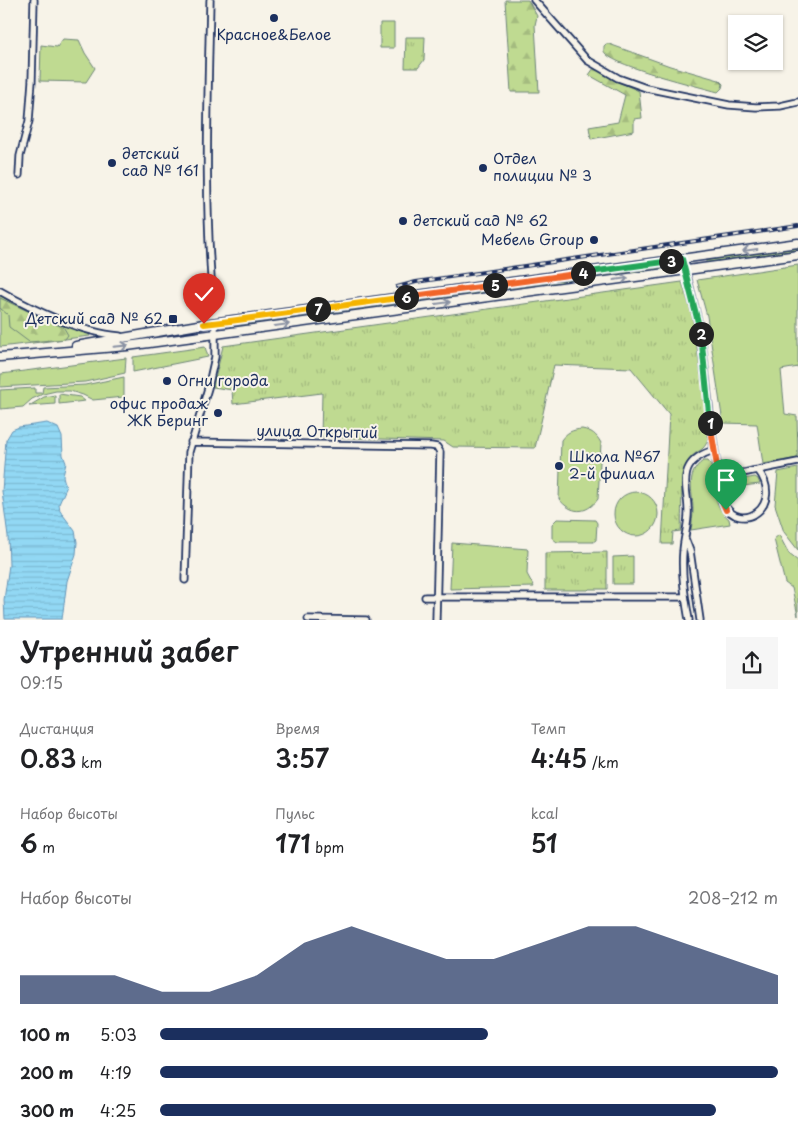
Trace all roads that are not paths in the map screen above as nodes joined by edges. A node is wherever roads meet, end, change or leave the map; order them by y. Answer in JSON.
{"nodes":[{"id":1,"x":34,"y":0,"type":"edge"},
{"id":2,"x":210,"y":0,"type":"edge"},
{"id":3,"x":534,"y":0,"type":"edge"},
{"id":4,"x":798,"y":102,"type":"edge"},
{"id":5,"x":19,"y":175,"type":"dead end"},
{"id":6,"x":798,"y":243,"type":"edge"},
{"id":7,"x":798,"y":255,"type":"edge"},
{"id":8,"x":682,"y":259,"type":"junction"},
{"id":9,"x":685,"y":270,"type":"junction"},
{"id":10,"x":0,"y":291,"type":"edge"},
{"id":11,"x":213,"y":303,"type":"dead end"},
{"id":12,"x":214,"y":323,"type":"junction"},
{"id":13,"x":215,"y":334,"type":"junction"},
{"id":14,"x":125,"y":336,"type":"junction"},
{"id":15,"x":37,"y":353,"type":"junction"},
{"id":16,"x":0,"y":357,"type":"edge"},
{"id":17,"x":191,"y":442,"type":"junction"},
{"id":18,"x":714,"y":450,"type":"junction"},
{"id":19,"x":716,"y":462,"type":"junction"},
{"id":20,"x":798,"y":462,"type":"edge"},
{"id":21,"x":758,"y":470,"type":"junction"},
{"id":22,"x":685,"y":538,"type":"junction"},
{"id":23,"x":185,"y":580,"type":"dead end"},
{"id":24,"x":425,"y":597,"type":"dead end"},
{"id":25,"x":436,"y":597,"type":"junction"},
{"id":26,"x":685,"y":597,"type":"junction"},
{"id":27,"x":308,"y":619,"type":"edge"},
{"id":28,"x":366,"y":620,"type":"edge"},
{"id":29,"x":436,"y":620,"type":"edge"},
{"id":30,"x":689,"y":620,"type":"edge"},
{"id":31,"x":700,"y":620,"type":"edge"}],
"edges":[{"from":1,"to":5,"type":"street"},
{"from":2,"to":11,"type":"street"},
{"from":3,"to":4,"type":"street"},
{"from":6,"to":8,"type":"main road","one_way":true},
{"from":7,"to":9,"type":"main road"},
{"from":8,"to":9,"type":"street"},
{"from":8,"to":12,"type":"main road"},
{"from":13,"to":9,"type":"main road","one_way":true},
{"from":9,"to":18,"type":"street"},
{"from":10,"to":14,"type":"street"},
{"from":12,"to":13,"type":"street"},
{"from":12,"to":14,"type":"main road"},
{"from":15,"to":13,"type":"main road","one_way":true},
{"from":13,"to":17,"type":"street"},
{"from":14,"to":15,"type":"main road"},
{"from":15,"to":16,"type":"main road"},
{"from":17,"to":23,"type":"street"},
{"from":17,"to":25,"type":"street","name":"улица Открытий"},
{"from":18,"to":19,"type":"street"},
{"from":18,"to":22,"type":"street"},
{"from":19,"to":21,"type":"street"},
{"from":19,"to":21,"type":"street"},
{"from":20,"to":21,"type":"street"},
{"from":22,"to":26,"type":"street"},
{"from":22,"to":31,"type":"street"},
{"from":24,"to":25,"type":"street"},
{"from":25,"to":26,"type":"street"},
{"from":25,"to":29,"type":"street"},
{"from":26,"to":30,"type":"street"},
{"from":27,"to":28,"type":"street"}]}
